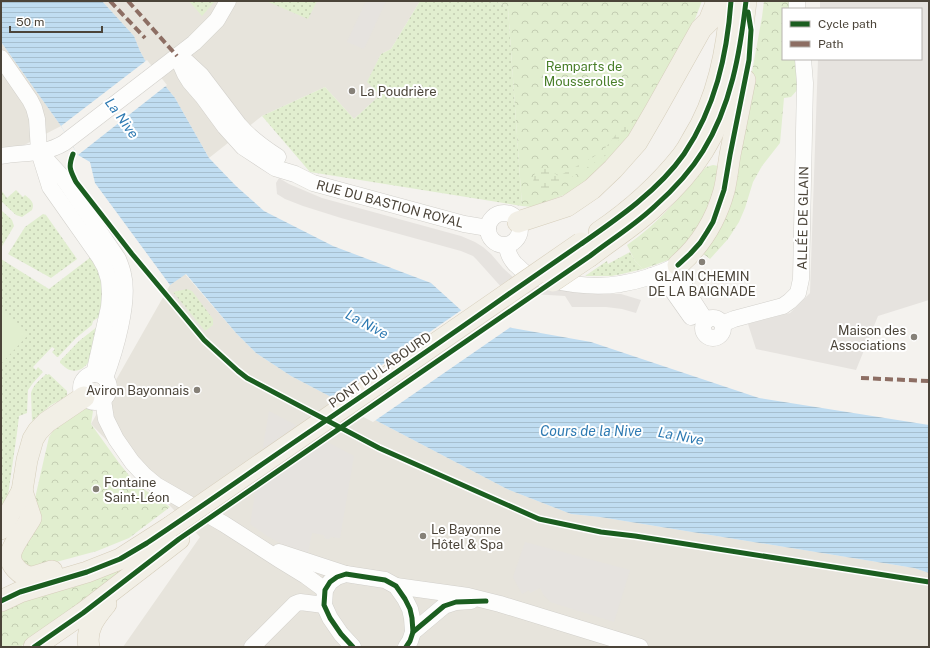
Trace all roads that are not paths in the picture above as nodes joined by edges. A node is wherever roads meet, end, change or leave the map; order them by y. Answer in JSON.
{"nodes":[{"id":1,"x":228,"y":1,"type":"edge"},
{"id":2,"x":710,"y":1,"type":"edge"},
{"id":3,"x":717,"y":1,"type":"edge"},
{"id":4,"x":731,"y":1,"type":"edge"},
{"id":5,"x":746,"y":1,"type":"edge"},
{"id":6,"x":701,"y":29,"type":"junction"},
{"id":7,"x":177,"y":56,"type":"junction"},
{"id":8,"x":1,"y":58,"type":"edge"},
{"id":9,"x":803,"y":60,"type":"edge"},
{"id":10,"x":39,"y":152,"type":"junction"},
{"id":11,"x":1,"y":156,"type":"edge"},
{"id":12,"x":518,"y":222,"type":"junction"},
{"id":13,"x":488,"y":228,"type":"junction"},
{"id":14,"x":507,"y":245,"type":"junction"},
{"id":15,"x":586,"y":250,"type":"junction"},
{"id":16,"x":678,"y":265,"type":"junction"},
{"id":17,"x":651,"y":276,"type":"junction"},
{"id":18,"x":705,"y":324,"type":"junction"},
{"id":19,"x":99,"y":376,"type":"junction"},
{"id":20,"x":93,"y":398,"type":"junction"},
{"id":21,"x":22,"y":491,"type":"junction"},
{"id":22,"x":1,"y":529,"type":"edge"},
{"id":23,"x":175,"y":533,"type":"junction"},
{"id":24,"x":254,"y":543,"type":"junction"},
{"id":25,"x":87,"y":572,"type":"junction"},
{"id":26,"x":346,"y":574,"type":"junction"},
{"id":27,"x":128,"y":578,"type":"junction"},
{"id":28,"x":396,"y":586,"type":"junction"},
{"id":29,"x":324,"y":597,"type":"junction"},
{"id":30,"x":1,"y":601,"type":"edge"},
{"id":31,"x":486,"y":601,"type":"junction"},
{"id":32,"x":413,"y":632,"type":"junction"},
{"id":33,"x":34,"y":647,"type":"edge"},
{"id":34,"x":89,"y":647,"type":"edge"},
{"id":35,"x":252,"y":647,"type":"edge"},
{"id":36,"x":353,"y":647,"type":"edge"},
{"id":37,"x":406,"y":647,"type":"edge"},
{"id":38,"x":640,"y":647,"type":"edge"}],
"edges":[{"from":1,"to":7,"type":"street"},
{"from":2,"to":6,"type":"main road"},
{"from":3,"to":6,"type":"main road"},
{"from":4,"to":15,"type":"main road"},
{"from":5,"to":15,"type":"main road"},
{"from":5,"to":16,"type":"main road"},
{"from":6,"to":12,"type":"main road"},
{"from":7,"to":10,"type":"street"},
{"from":7,"to":13,"type":"street","name":"RUE DU BASTION ROYAL"},
{"from":8,"to":10,"type":"street"},
{"from":9,"to":18,"type":"street","name":"ALLÉE DE GLAIN"},
{"from":10,"to":11,"type":"street"},
{"from":10,"to":19,"type":"street"},
{"from":12,"to":13,"type":"street"},
{"from":12,"to":14,"type":"street"},
{"from":13,"to":14,"type":"street"},
{"from":14,"to":17,"type":"street"},
{"from":15,"to":23,"type":"main road","name":"PONT DU LABOURD","bridge":true},
{"from":16,"to":17,"type":"street"},
{"from":16,"to":18,"type":"street"},
{"from":17,"to":18,"type":"street"},
{"from":19,"to":20,"type":"street"},
{"from":19,"to":20,"type":"street"},
{"from":20,"to":21,"type":"main road"},
{"from":20,"to":24,"type":"street"},
{"from":21,"to":22,"type":"main road"},
{"from":21,"to":25,"type":"main road"},
{"from":23,"to":25,"type":"main road"},
{"from":23,"to":27,"type":"main road"},
{"from":24,"to":26,"type":"street"},
{"from":24,"to":29,"type":"street"},
{"from":25,"to":30,"type":"main road"},
{"from":26,"to":28,"type":"street"},
{"from":26,"to":29,"type":"street"},
{"from":27,"to":33,"type":"main road"},
{"from":27,"to":34,"type":"main road"},
{"from":28,"to":31,"type":"street"},
{"from":28,"to":32,"type":"street"},
{"from":29,"to":35,"type":"street"},
{"from":29,"to":36,"type":"street"},
{"from":31,"to":32,"type":"street"},
{"from":31,"to":38,"type":"street"},
{"from":32,"to":37,"type":"street"}]}
